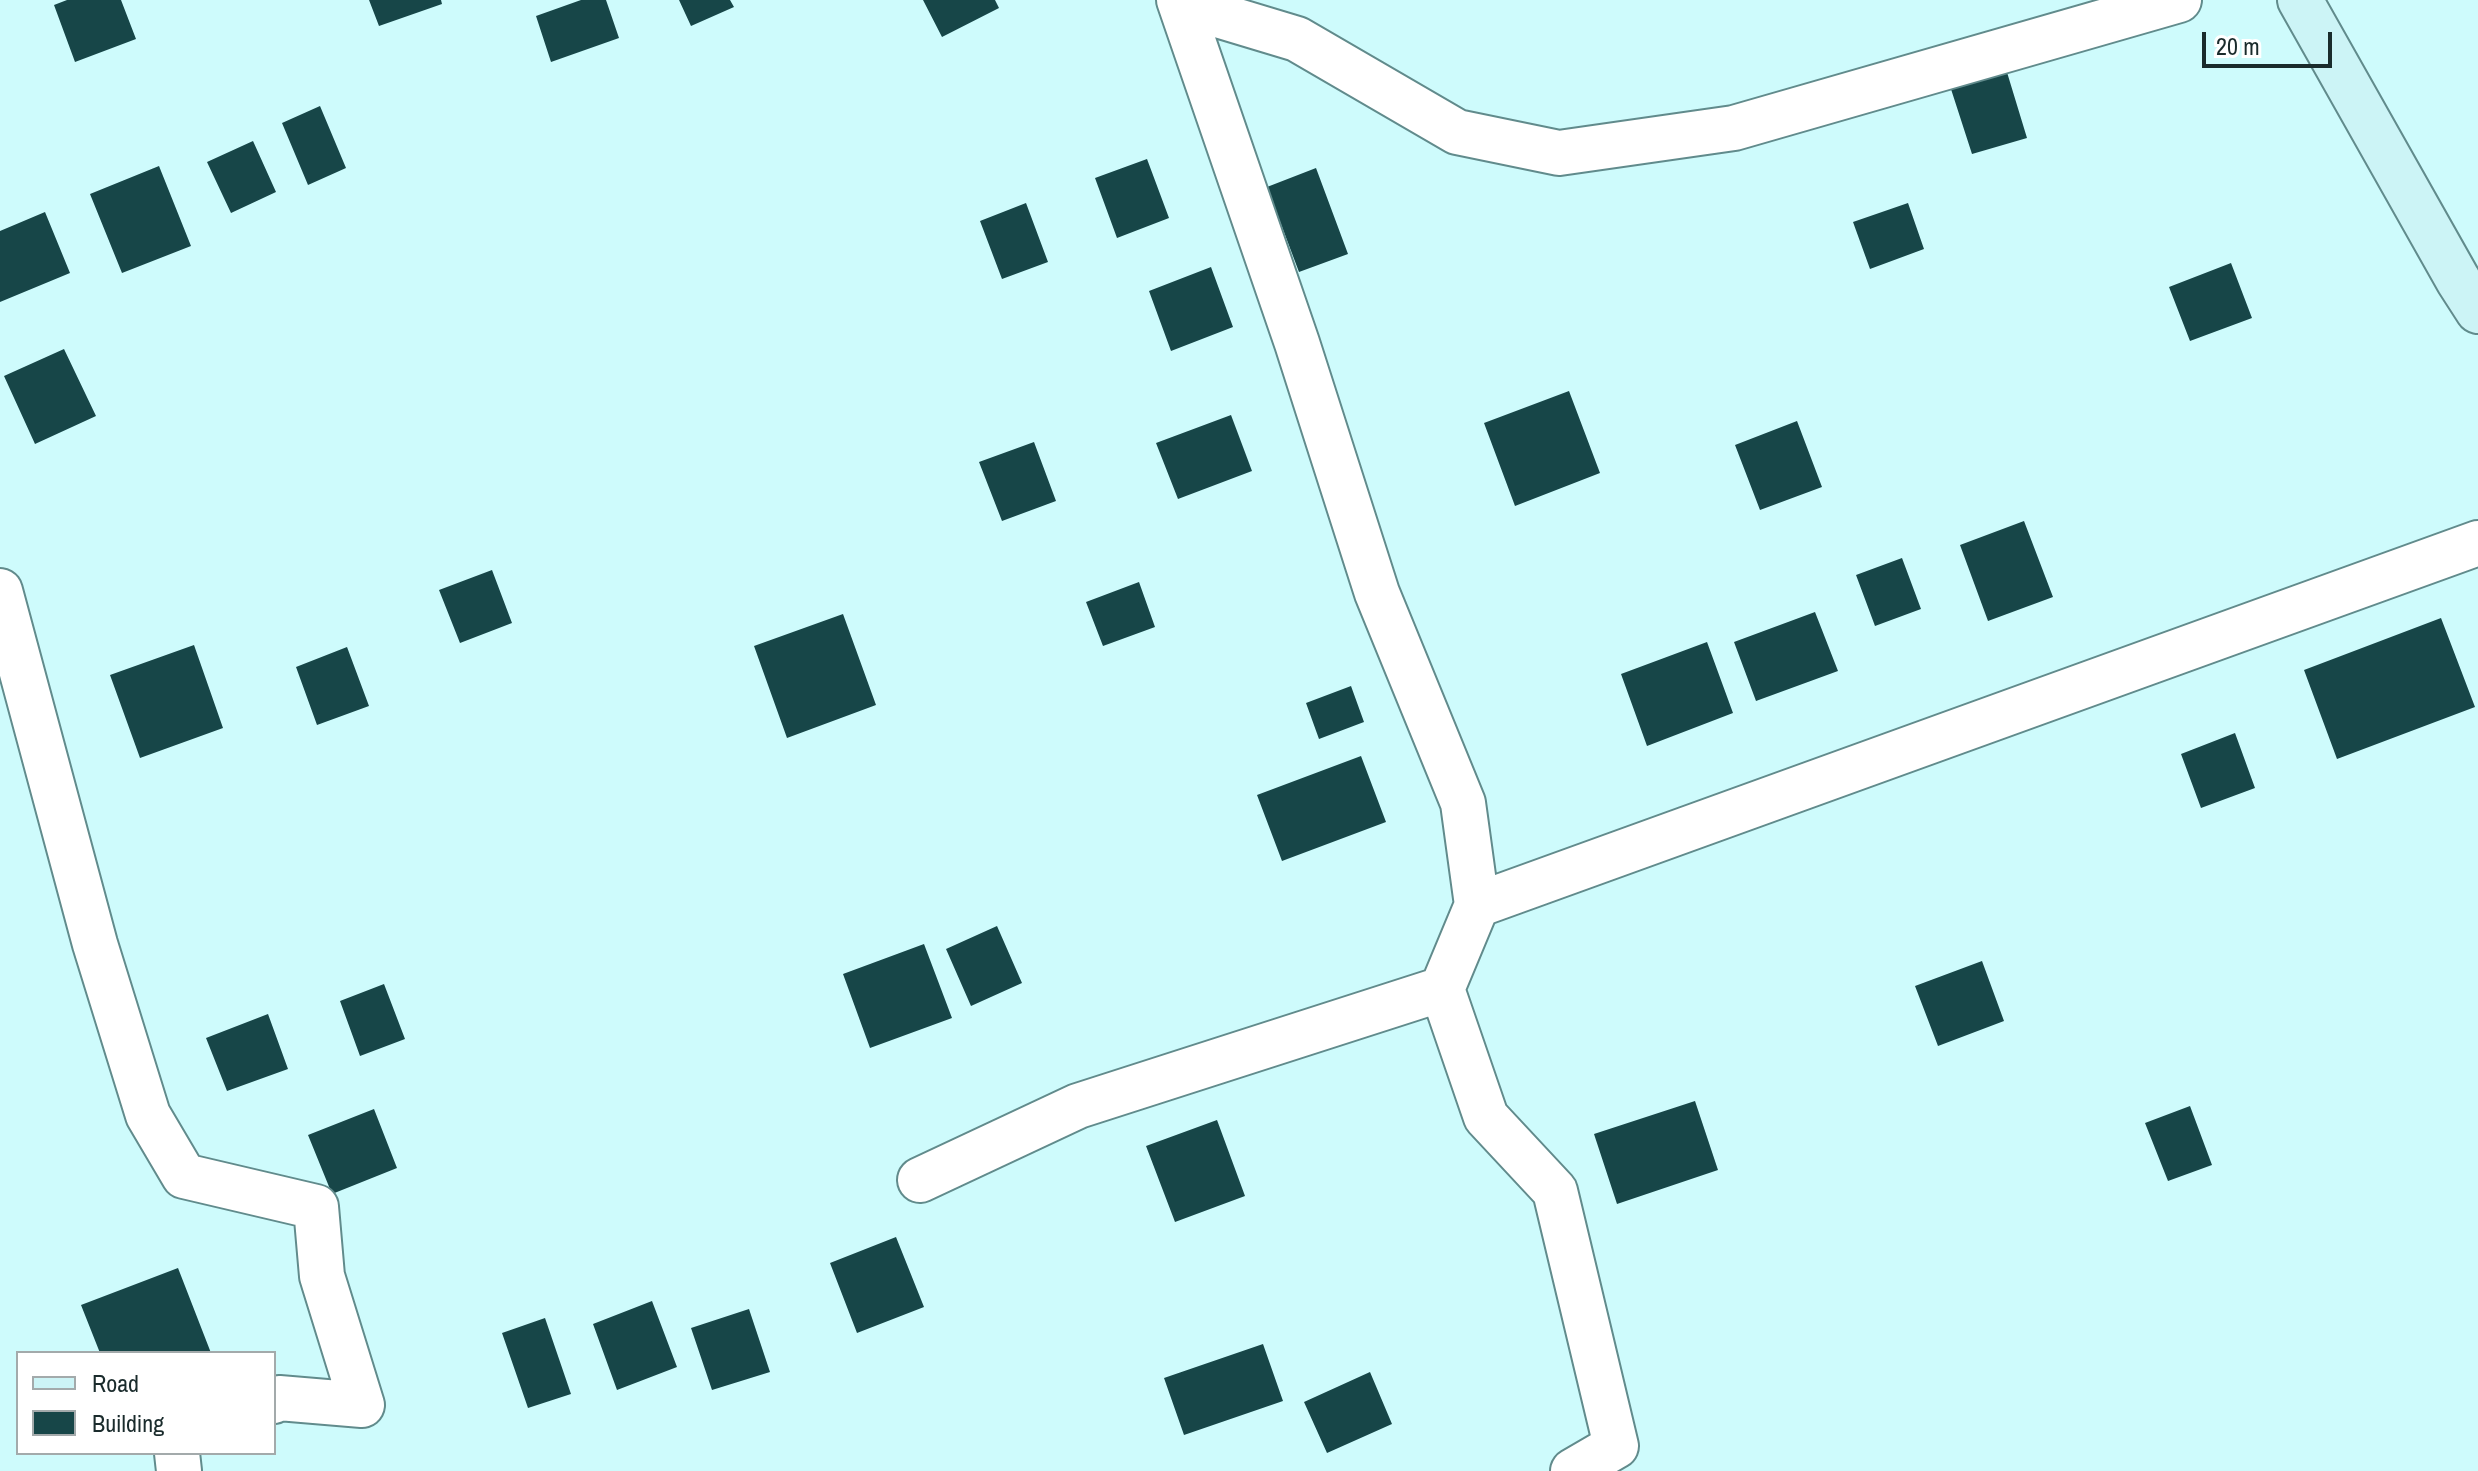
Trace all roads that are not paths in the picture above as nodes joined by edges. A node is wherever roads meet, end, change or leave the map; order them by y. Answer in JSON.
{"nodes":[{"id":1,"x":2179,"y":0,"type":"edge"},
{"id":2,"x":2300,"y":0,"type":"edge"},
{"id":3,"x":1181,"y":5,"type":"edge"},
{"id":4,"x":2478,"y":311,"type":"edge"},
{"id":5,"x":2478,"y":543,"type":"edge"},
{"id":6,"x":0,"y":591,"type":"edge"},
{"id":7,"x":1477,"y":905,"type":"junction"},
{"id":8,"x":1442,"y":989,"type":"junction"},
{"id":9,"x":920,"y":1180,"type":"dead end"},
{"id":10,"x":276,"y":1400,"type":"edge"},
{"id":11,"x":1573,"y":1471,"type":"edge"}],
"edges":[{"from":1,"to":3,"type":"street"},
{"from":2,"to":4,"type":"main road"},
{"from":3,"to":7,"type":"street"},
{"from":5,"to":7,"type":"street"},
{"from":6,"to":10,"type":"street"},
{"from":7,"to":8,"type":"street"},
{"from":8,"to":9,"type":"street"},
{"from":8,"to":11,"type":"street"}]}
